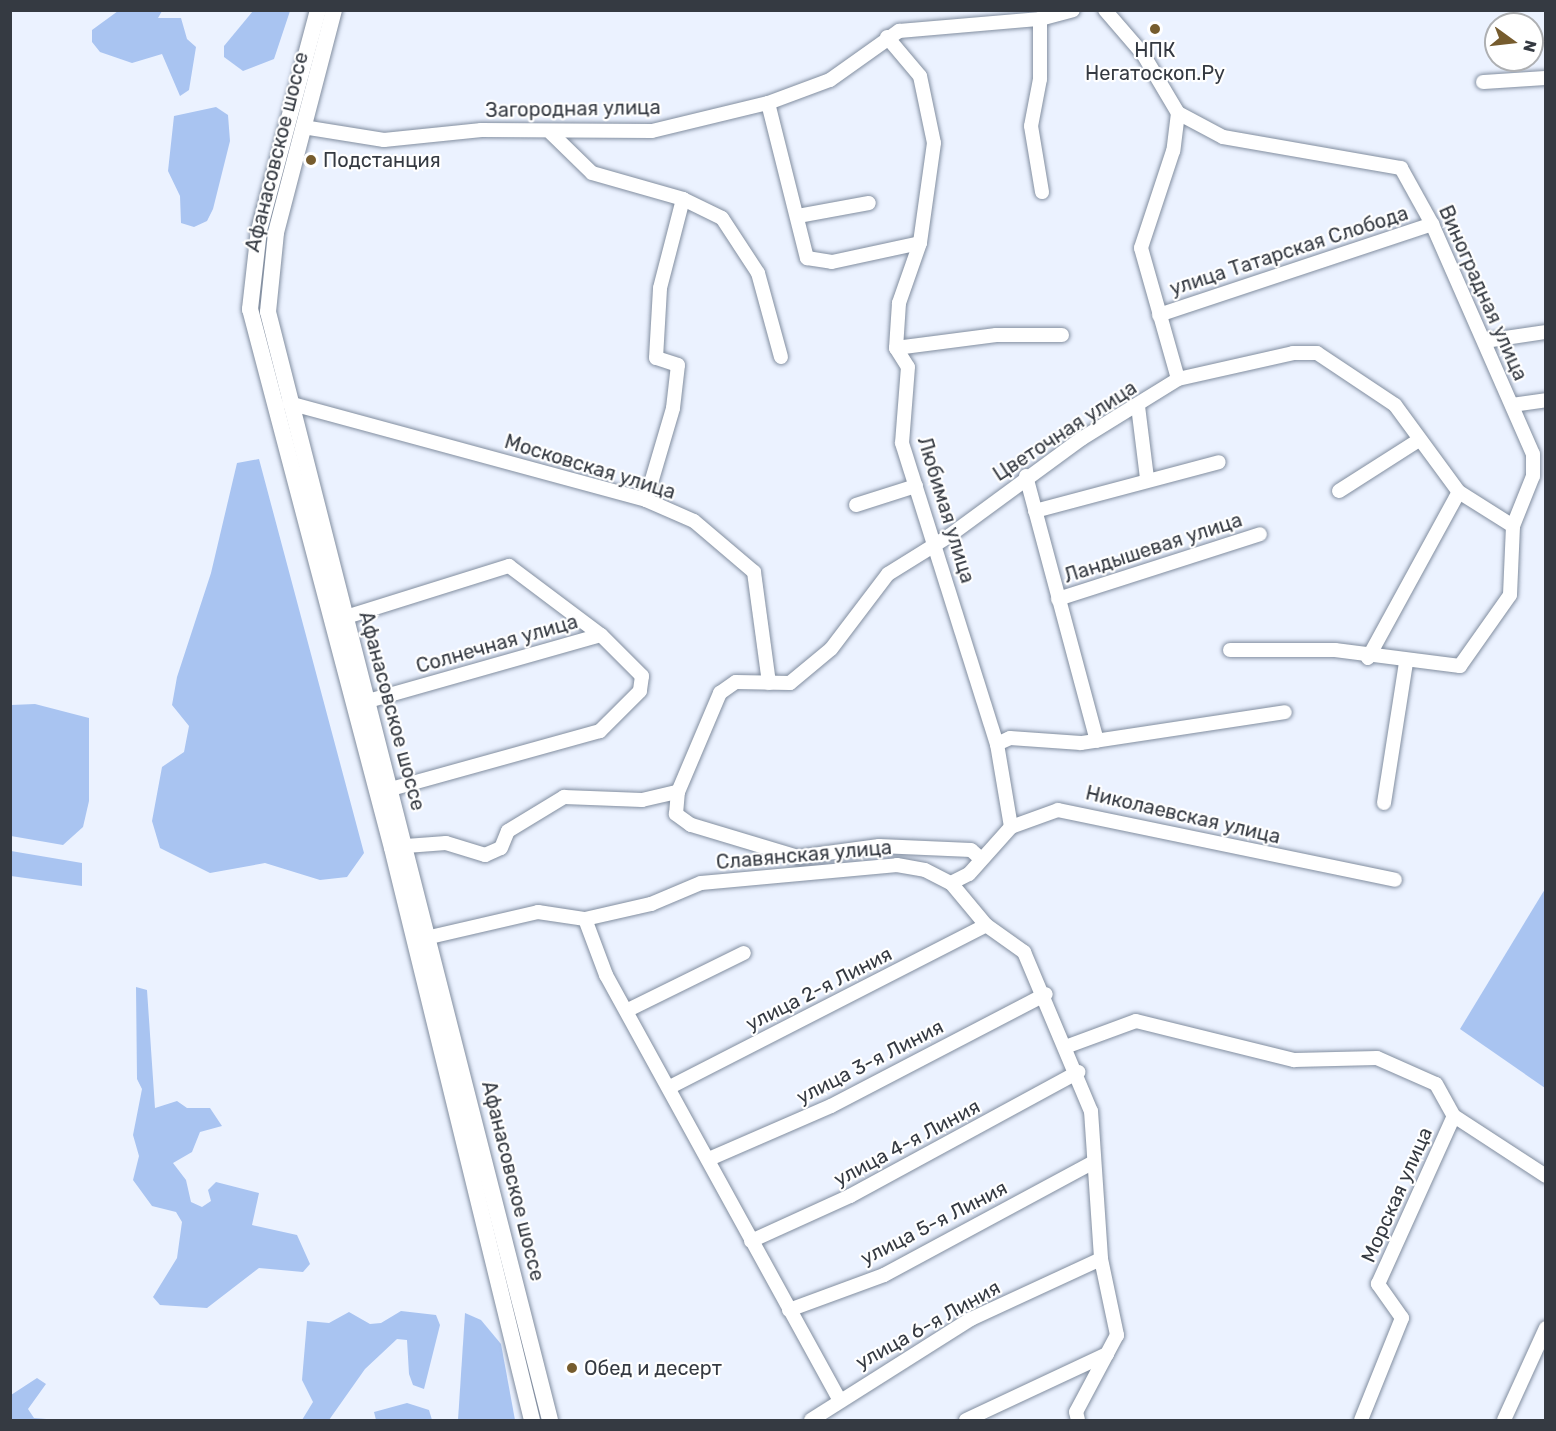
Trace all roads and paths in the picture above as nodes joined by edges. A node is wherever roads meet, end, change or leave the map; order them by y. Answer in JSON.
{"nodes":[{"id":1,"x":318,"y":10,"type":"edge"},
{"id":2,"x":334,"y":10,"type":"edge"},
{"id":3,"x":1105,"y":10,"type":"edge"},
{"id":4,"x":1069,"y":11,"type":"edge"},
{"id":5,"x":1040,"y":19,"type":"junction"},
{"id":6,"x":887,"y":37,"type":"junction"},
{"id":7,"x":1545,"y":78,"type":"edge"},
{"id":8,"x":1483,"y":82,"type":"dead end"},
{"id":9,"x":768,"y":103,"type":"junction"},
{"id":10,"x":1178,"y":113,"type":"junction"},
{"id":11,"x":303,"y":127,"type":"junction"},
{"id":12,"x":551,"y":132,"type":"junction"},
{"id":13,"x":1042,"y":192,"type":"dead end"},
{"id":14,"x":683,"y":199,"type":"junction"},
{"id":15,"x":869,"y":203,"type":"dead end"},
{"id":16,"x":798,"y":216,"type":"junction"},
{"id":17,"x":1432,"y":224,"type":"junction"},
{"id":18,"x":920,"y":243,"type":"junction"},
{"id":19,"x":1159,"y":315,"type":"junction"},
{"id":20,"x":1545,"y":332,"type":"edge"},
{"id":21,"x":1062,"y":335,"type":"dead end"},
{"id":22,"x":1485,"y":341,"type":"junction"},
{"id":23,"x":896,"y":348,"type":"junction"},
{"id":24,"x":781,"y":357,"type":"dead end"},
{"id":25,"x":1179,"y":379,"type":"junction"},
{"id":26,"x":1545,"y":400,"type":"edge"},
{"id":27,"x":289,"y":403,"type":"junction"},
{"id":28,"x":1512,"y":405,"type":"junction"},
{"id":29,"x":1138,"y":406,"type":"junction"},
{"id":30,"x":1419,"y":440,"type":"junction"},
{"id":31,"x":1539,"y":454,"type":"edge"},
{"id":32,"x":1219,"y":462,"type":"dead end"},
{"id":33,"x":1026,"y":476,"type":"junction"},
{"id":34,"x":1147,"y":478,"type":"junction"},
{"id":35,"x":916,"y":486,"type":"junction"},
{"id":36,"x":1339,"y":490,"type":"dead end"},
{"id":37,"x":1459,"y":492,"type":"junction"},
{"id":38,"x":646,"y":500,"type":"junction"},
{"id":39,"x":856,"y":505,"type":"dead end"},
{"id":40,"x":1035,"y":511,"type":"junction"},
{"id":41,"x":1513,"y":526,"type":"junction"},
{"id":42,"x":1260,"y":534,"type":"dead end"},
{"id":43,"x":938,"y":542,"type":"junction"},
{"id":44,"x":1058,"y":599,"type":"junction"},
{"id":45,"x":346,"y":617,"type":"junction"},
{"id":46,"x":602,"y":635,"type":"junction"},
{"id":47,"x":1230,"y":650,"type":"dead end"},
{"id":48,"x":1368,"y":658,"type":"junction"},
{"id":49,"x":1406,"y":662,"type":"junction"},
{"id":50,"x":769,"y":683,"type":"junction"},
{"id":51,"x":368,"y":701,"type":"junction"},
{"id":52,"x":1285,"y":712,"type":"dead end"},
{"id":53,"x":1097,"y":741,"type":"junction"},
{"id":54,"x":997,"y":744,"type":"junction"},
{"id":55,"x":391,"y":789,"type":"junction"},
{"id":56,"x":678,"y":792,"type":"junction"},
{"id":57,"x":1384,"y":803,"type":"dead end"},
{"id":58,"x":1011,"y":827,"type":"junction"},
{"id":59,"x":406,"y":846,"type":"junction"},
{"id":60,"x":981,"y":859,"type":"junction"},
{"id":61,"x":1395,"y":880,"type":"dead end"},
{"id":62,"x":951,"y":883,"type":"junction"},
{"id":63,"x":585,"y":919,"type":"junction"},
{"id":64,"x":986,"y":925,"type":"junction"},
{"id":65,"x":430,"y":937,"type":"junction"},
{"id":66,"x":744,"y":953,"type":"dead end"},
{"id":67,"x":1046,"y":994,"type":"junction"},
{"id":68,"x":628,"y":1010,"type":"junction"},
{"id":69,"x":1068,"y":1046,"type":"junction"},
{"id":70,"x":1078,"y":1072,"type":"junction"},
{"id":71,"x":670,"y":1087,"type":"junction"},
{"id":72,"x":1454,"y":1116,"type":"junction"},
{"id":73,"x":709,"y":1159,"type":"junction"},
{"id":74,"x":1094,"y":1162,"type":"junction"},
{"id":75,"x":1545,"y":1176,"type":"edge"},
{"id":76,"x":751,"y":1241,"type":"junction"},
{"id":77,"x":1101,"y":1259,"type":"junction"},
{"id":78,"x":789,"y":1310,"type":"junction"},
{"id":79,"x":1545,"y":1328,"type":"edge"},
{"id":80,"x":1107,"y":1354,"type":"junction"},
{"id":81,"x":839,"y":1398,"type":"junction"},
{"id":82,"x":531,"y":1420,"type":"edge"},
{"id":83,"x":550,"y":1420,"type":"edge"},
{"id":84,"x":811,"y":1420,"type":"edge"},
{"id":85,"x":966,"y":1420,"type":"edge"},
{"id":86,"x":1078,"y":1420,"type":"edge"},
{"id":87,"x":1361,"y":1420,"type":"edge"},
{"id":88,"x":1504,"y":1420,"type":"edge"}],
"edges":[{"from":1,"to":82,"type":"main road","name":"Афанасовское шоссе"},
{"from":2,"to":11,"type":"main road","name":"Афанасовское шоссе"},
{"from":3,"to":10,"type":"street"},
{"from":4,"to":5,"type":"street","name":"Загородная улица"},
{"from":5,"to":6,"type":"street","name":"Загородная улица"},
{"from":5,"to":13,"type":"street"},
{"from":6,"to":9,"type":"street","name":"Загородная улица"},
{"from":6,"to":18,"type":"street","name":"Любимая улица"},
{"from":7,"to":8,"type":"street"},
{"from":9,"to":12,"type":"street","name":"Загородная улица"},
{"from":9,"to":16,"type":"street"},
{"from":10,"to":17,"type":"street","name":"Виноградная улица"},
{"from":10,"to":19,"type":"street"},
{"from":11,"to":12,"type":"street","name":"Загородная улица"},
{"from":11,"to":27,"type":"main road","name":"Афанасовское шоссе"},
{"from":12,"to":14,"type":"street"},
{"from":14,"to":24,"type":"street"},
{"from":14,"to":38,"type":"street"},
{"from":15,"to":16,"type":"street"},
{"from":16,"to":18,"type":"street"},
{"from":17,"to":19,"type":"street","name":"улица Татарская Слобода"},
{"from":17,"to":22,"type":"street","name":"Виноградная улица"},
{"from":18,"to":23,"type":"street","name":"Любимая улица"},
{"from":19,"to":25,"type":"street"},
{"from":20,"to":22,"type":"street"},
{"from":21,"to":23,"type":"street"},
{"from":22,"to":28,"type":"street","name":"Виноградная улица"},
{"from":23,"to":35,"type":"street","name":"Любимая улица"},
{"from":25,"to":29,"type":"street","name":"Цветочная улица"},
{"from":25,"to":30,"type":"street"},
{"from":26,"to":28,"type":"street"},
{"from":27,"to":38,"type":"street","name":"Московская улица"},
{"from":27,"to":45,"type":"main road","name":"Афанасовское шоссе"},
{"from":28,"to":31,"type":"street","name":"Виноградная улица"},
{"from":29,"to":33,"type":"street","name":"Цветочная улица"},
{"from":29,"to":34,"type":"street"},
{"from":30,"to":36,"type":"street"},
{"from":30,"to":37,"type":"street"},
{"from":31,"to":41,"type":"street","name":"Виноградная улица"},
{"from":32,"to":34,"type":"street"},
{"from":33,"to":40,"type":"street"},
{"from":33,"to":43,"type":"street","name":"Цветочная улица"},
{"from":34,"to":40,"type":"street"},
{"from":35,"to":39,"type":"street"},
{"from":35,"to":43,"type":"street","name":"Любимая улица"},
{"from":37,"to":41,"type":"street"},
{"from":37,"to":48,"type":"street"},
{"from":38,"to":50,"type":"street","name":"Московская улица"},
{"from":40,"to":44,"type":"street"},
{"from":41,"to":49,"type":"street","name":"Виноградная улица"},
{"from":42,"to":44,"type":"street","name":"Ландышевая улица"},
{"from":43,"to":50,"type":"street","name":"Цветочная улица"},
{"from":43,"to":54,"type":"street","name":"Любимая улица"},
{"from":44,"to":53,"type":"street"},
{"from":45,"to":46,"type":"street"},
{"from":45,"to":51,"type":"main road","name":"Афанасовское шоссе"},
{"from":46,"to":51,"type":"street","name":"Солнечная улица"},
{"from":46,"to":55,"type":"street"},
{"from":47,"to":48,"type":"street","name":"Виноградная улица"},
{"from":48,"to":49,"type":"street","name":"Виноградная улица"},
{"from":49,"to":57,"type":"street"},
{"from":50,"to":56,"type":"street","name":"Цветочная улица"},
{"from":51,"to":55,"type":"main road","name":"Афанасовское шоссе"},
{"from":52,"to":53,"type":"street"},
{"from":53,"to":54,"type":"street"},
{"from":54,"to":58,"type":"street","name":"Любимая улица"},
{"from":55,"to":59,"type":"main road","name":"Афанасовское шоссе"},
{"from":56,"to":59,"type":"street"},
{"from":56,"to":60,"type":"street"},
{"from":58,"to":60,"type":"street","name":"Николаевская улица"},
{"from":58,"to":61,"type":"street","name":"Николаевская улица"},
{"from":59,"to":65,"type":"main road","name":"Афанасовское шоссе"},
{"from":60,"to":62,"type":"street","name":"Николаевская улица"},
{"from":62,"to":63,"type":"street","name":"Славянская улица"},
{"from":62,"to":64,"type":"street","name":"Славянская улица"},
{"from":63,"to":65,"type":"street","name":"Славянская улица"},
{"from":63,"to":68,"type":"street"},
{"from":64,"to":67,"type":"street","name":"Славянская улица"},
{"from":64,"to":71,"type":"street","name":"улица 2-я Линия"},
{"from":65,"to":83,"type":"main road","name":"Афанасовское шоссе"},
{"from":66,"to":68,"type":"street"},
{"from":67,"to":69,"type":"street","name":"Славянская улица"},
{"from":67,"to":73,"type":"street","name":"улица 3-я Линия"},
{"from":68,"to":71,"type":"street"},
{"from":69,"to":70,"type":"street","name":"Славянская улица"},
{"from":69,"to":72,"type":"street"},
{"from":70,"to":74,"type":"street","name":"Славянская улица"},
{"from":70,"to":76,"type":"street","name":"улица 4-я Линия"},
{"from":71,"to":73,"type":"street"},
{"from":72,"to":75,"type":"street"},
{"from":72,"to":87,"type":"street","name":"Морская улица"},
{"from":73,"to":76,"type":"street"},
{"from":74,"to":77,"type":"street","name":"Славянская улица"},
{"from":74,"to":78,"type":"street","name":"улица 5-я Линия"},
{"from":76,"to":78,"type":"street"},
{"from":77,"to":80,"type":"street","name":"Славянская улица"},
{"from":77,"to":81,"type":"street","name":"улица 6-я Линия"},
{"from":78,"to":81,"type":"street"},
{"from":79,"to":88,"type":"street"},
{"from":80,"to":85,"type":"street"},
{"from":80,"to":86,"type":"street","name":"Славянская улица"},
{"from":81,"to":84,"type":"street","name":"улица 6-я Линия"}]}
